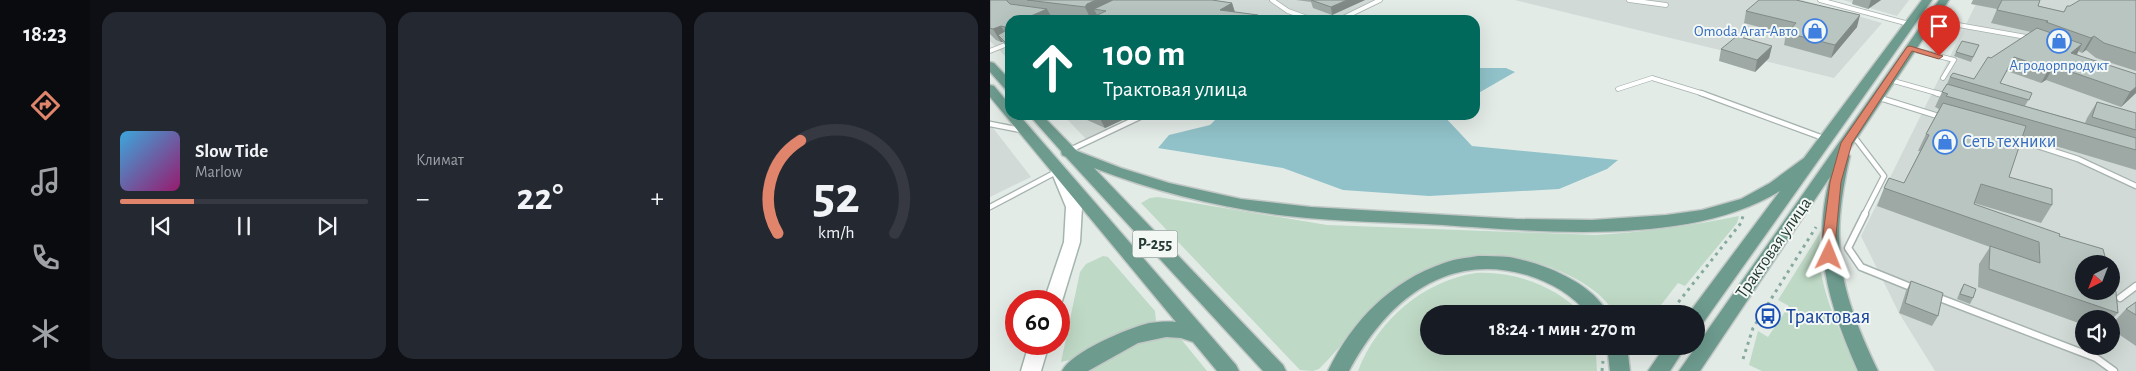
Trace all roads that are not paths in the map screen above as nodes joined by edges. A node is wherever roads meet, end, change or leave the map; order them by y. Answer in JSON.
{"nodes":[{"id":1,"x":1272,"y":0,"type":"edge"},
{"id":2,"x":1380,"y":0,"type":"edge"},
{"id":3,"x":1629,"y":0,"type":"edge"},
{"id":4,"x":1820,"y":0,"type":"edge"},
{"id":5,"x":1927,"y":0,"type":"edge"},
{"id":6,"x":1944,"y":0,"type":"edge"},
{"id":7,"x":1666,"y":5,"type":"dead end"},
{"id":8,"x":1299,"y":15,"type":"edge"},
{"id":9,"x":1349,"y":15,"type":"edge"},
{"id":10,"x":1930,"y":20,"type":"junction"},
{"id":11,"x":1909,"y":24,"type":"junction"},
{"id":12,"x":2039,"y":40,"type":"edge"},
{"id":13,"x":1005,"y":45,"type":"edge"},
{"id":14,"x":1910,"y":48,"type":"junction"},
{"id":15,"x":990,"y":51,"type":"edge"},
{"id":16,"x":990,"y":65,"type":"edge"},
{"id":17,"x":1944,"y":78,"type":"dead end"},
{"id":18,"x":1005,"y":80,"type":"edge"},
{"id":19,"x":1889,"y":80,"type":"junction"},
{"id":20,"x":990,"y":89,"type":"edge"},
{"id":21,"x":1618,"y":90,"type":"dead end"},
{"id":22,"x":1877,"y":97,"type":"junction"},
{"id":23,"x":1956,"y":99,"type":"edge"},
{"id":24,"x":1005,"y":107,"type":"edge"},
{"id":25,"x":1943,"y":117,"type":"edge"},
{"id":26,"x":1016,"y":120,"type":"edge"},
{"id":27,"x":1043,"y":120,"type":"edge"},
{"id":28,"x":1134,"y":120,"type":"edge"},
{"id":29,"x":990,"y":124,"type":"edge"},
{"id":30,"x":1025,"y":131,"type":"junction"},
{"id":31,"x":2010,"y":137,"type":"edge"},
{"id":32,"x":1849,"y":138,"type":"junction"},
{"id":33,"x":1827,"y":139,"type":"junction"},
{"id":34,"x":1067,"y":152,"type":"junction"},
{"id":35,"x":1811,"y":160,"type":"junction"},
{"id":36,"x":1058,"y":171,"type":"junction"},
{"id":37,"x":2136,"y":186,"type":"edge"},
{"id":38,"x":990,"y":207,"type":"edge"},
{"id":39,"x":2136,"y":286,"type":"edge"},
{"id":40,"x":1057,"y":290,"type":"edge"},
{"id":41,"x":1921,"y":291,"type":"edge"},
{"id":42,"x":1929,"y":294,"type":"edge"},
{"id":43,"x":2120,"y":298,"type":"dead end"},
{"id":44,"x":1591,"y":305,"type":"edge"},
{"id":45,"x":1705,"y":306,"type":"edge"},
{"id":46,"x":1202,"y":338,"type":"junction"},
{"id":47,"x":1036,"y":355,"type":"edge"},
{"id":48,"x":1618,"y":355,"type":"edge"},
{"id":49,"x":1670,"y":355,"type":"edge"},
{"id":50,"x":1031,"y":371,"type":"edge"},
{"id":51,"x":1072,"y":371,"type":"edge"},
{"id":52,"x":1229,"y":371,"type":"edge"},
{"id":53,"x":1276,"y":371,"type":"edge"},
{"id":54,"x":1338,"y":371,"type":"edge"},
{"id":55,"x":1620,"y":371,"type":"edge"},
{"id":56,"x":1658,"y":371,"type":"edge"},
{"id":57,"x":1689,"y":371,"type":"edge"},
{"id":58,"x":1868,"y":371,"type":"edge"},
{"id":59,"x":2114,"y":371,"type":"edge"}],
"edges":[{"from":1,"to":8,"type":"lane"},
{"from":2,"to":9,"type":"lane"},
{"from":3,"to":7,"type":"lane"},
{"from":4,"to":11,"type":"lane"},
{"from":5,"to":11,"type":"main road","name":"Трактовая улица"},
{"from":6,"to":10,"type":"main road","name":"Трактовая улица"},
{"from":10,"to":12,"type":"lane"},
{"from":10,"to":14,"type":"main road","name":"Трактовая улица"},
{"from":11,"to":33,"type":"main road","name":"Трактовая улица"},
{"from":13,"to":15,"type":"lane"},
{"from":14,"to":17,"type":"lane"},
{"from":14,"to":19,"type":"main road","name":"Трактовая улица"},
{"from":16,"to":18,"type":"main road"},
{"from":19,"to":22,"type":"main road","name":"Трактовая улица"},
{"from":19,"to":23,"type":"lane"},
{"from":20,"to":24,"type":"main road"},
{"from":21,"to":33,"type":"lane"},
{"from":22,"to":25,"type":"lane"},
{"from":22,"to":32,"type":"main road","name":"Трактовая улица"},
{"from":26,"to":30,"type":"main road"},
{"from":27,"to":34,"type":"main road","number":"Р-255"},
{"from":28,"to":34,"type":"lane"},
{"from":29,"to":30,"type":"lane"},
{"from":30,"to":36,"type":"main road"},
{"from":31,"to":37,"type":"lane"},
{"from":32,"to":41,"type":"lane"},
{"from":32,"to":57,"type":"main road","name":"Трактовая улица"},
{"from":32,"to":58,"type":"main road"},
{"from":33,"to":35,"type":"main road","name":"Трактовая улица"},
{"from":34,"to":35,"type":"main road"},
{"from":34,"to":53,"type":"main road","number":"Р-255"},
{"from":35,"to":45,"type":"main road","name":"Трактовая улица"},
{"from":36,"to":38,"type":"lane"},
{"from":36,"to":40,"type":"main road"},
{"from":36,"to":46,"type":"main road"},
{"from":39,"to":43,"type":"lane"},
{"from":42,"to":59,"type":"lane"},
{"from":44,"to":54,"type":"main road"},
{"from":46,"to":51,"type":"main road"},
{"from":46,"to":52,"type":"main road"},
{"from":47,"to":50,"type":"main road"},
{"from":48,"to":55,"type":"main road"},
{"from":49,"to":56,"type":"main road"}]}
